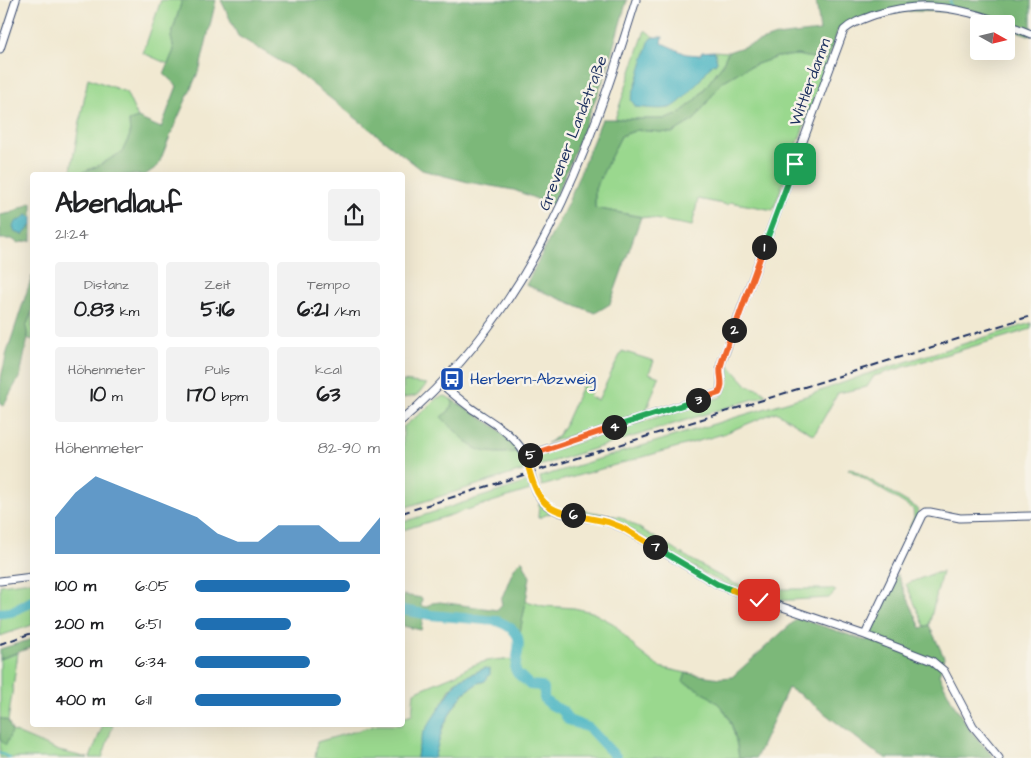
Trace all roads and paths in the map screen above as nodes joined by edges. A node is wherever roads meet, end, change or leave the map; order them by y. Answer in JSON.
{"nodes":[{"id":1,"x":16,"y":0,"type":"edge"},
{"id":2,"x":636,"y":0,"type":"edge"},
{"id":3,"x":979,"y":15,"type":"edge"},
{"id":4,"x":1015,"y":28,"type":"edge"},
{"id":5,"x":1031,"y":34,"type":"edge"},
{"id":6,"x":0,"y":49,"type":"edge"},
{"id":7,"x":441,"y":384,"type":"junction"},
{"id":8,"x":405,"y":417,"type":"edge"},
{"id":9,"x":525,"y":456,"type":"junction"},
{"id":10,"x":1031,"y":516,"type":"edge"},
{"id":11,"x":30,"y":577,"type":"edge"},
{"id":12,"x":0,"y":581,"type":"edge"},
{"id":13,"x":865,"y":636,"type":"junction"},
{"id":14,"x":999,"y":758,"type":"edge"}],
"edges":[{"from":1,"to":6,"type":"street"},
{"from":2,"to":7,"type":"street","name":"Grevener Landstraße"},
{"from":3,"to":9,"type":"street","name":"Wittlerdamm"},
{"from":4,"to":5,"type":"street","name":"Wittlerdamm"},
{"from":7,"to":8,"type":"street","name":"Grevener Landstraße"},
{"from":7,"to":9,"type":"street"},
{"from":9,"to":13,"type":"street"},
{"from":10,"to":13,"type":"street"},
{"from":11,"to":12,"type":"street"},
{"from":13,"to":14,"type":"street"}]}
